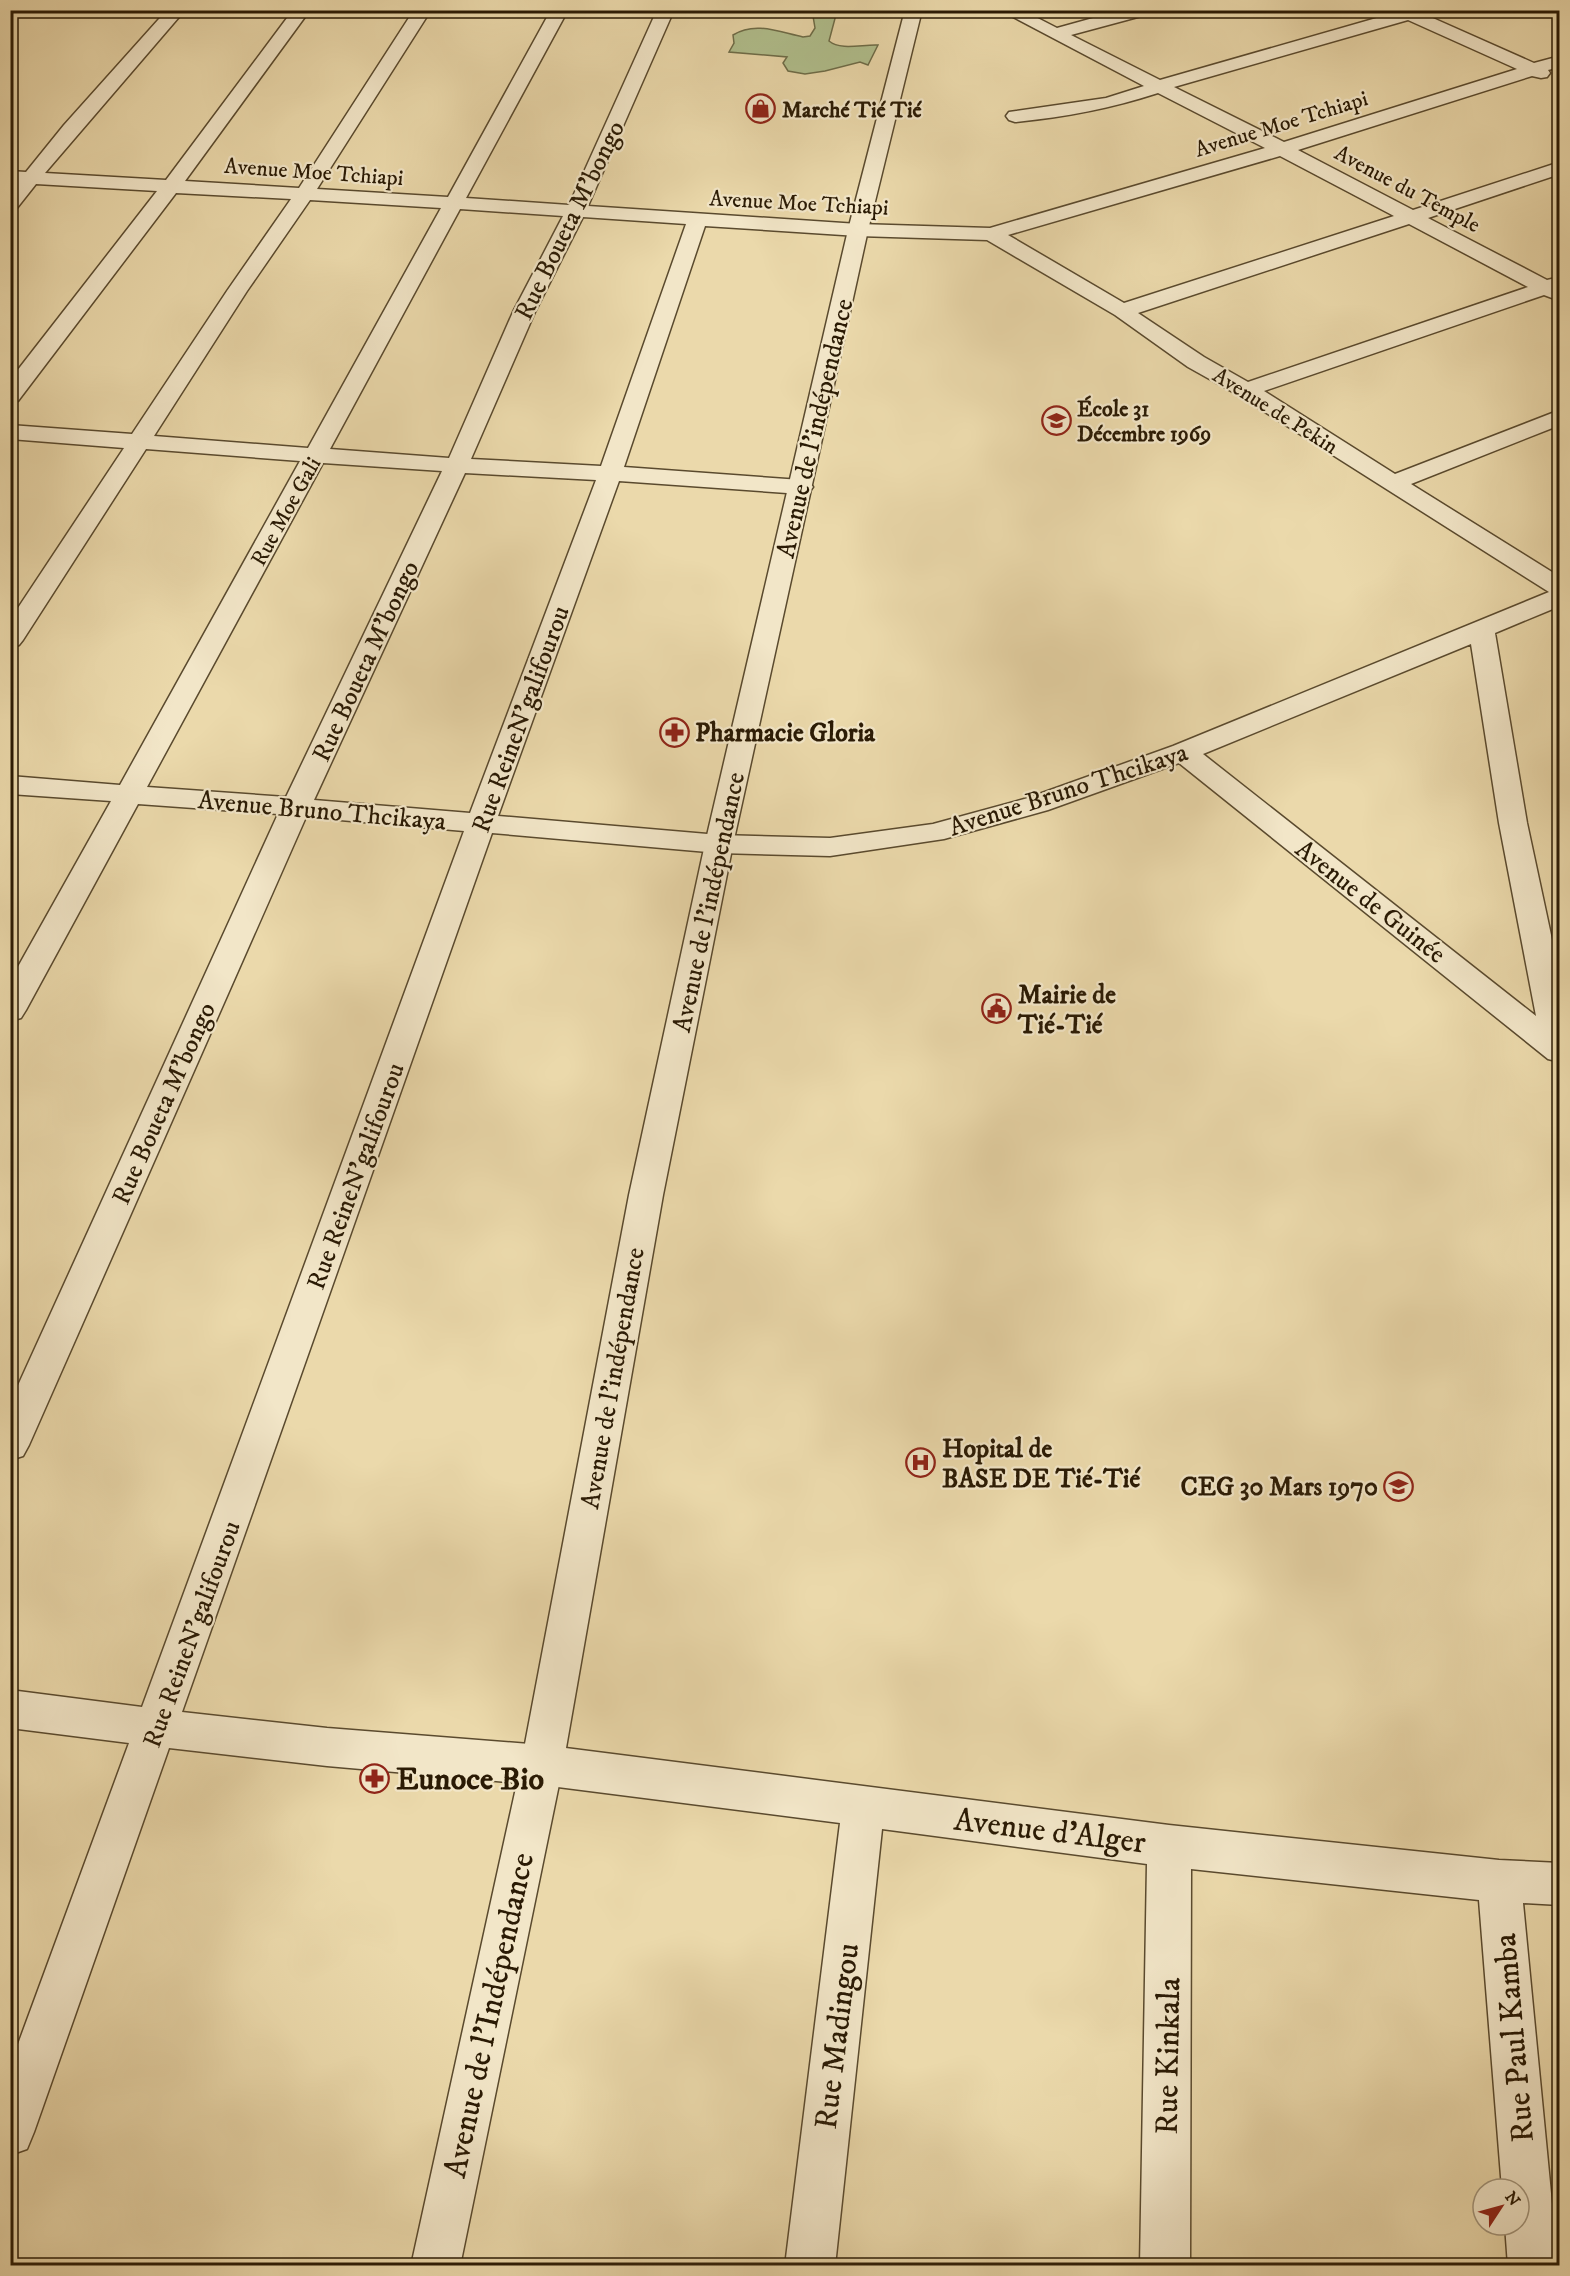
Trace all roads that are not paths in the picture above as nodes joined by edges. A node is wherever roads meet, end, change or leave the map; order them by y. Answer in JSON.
{"nodes":[{"id":1,"x":177,"y":10,"type":"edge"},
{"id":2,"x":302,"y":10,"type":"edge"},
{"id":3,"x":423,"y":10,"type":"edge"},
{"id":4,"x":560,"y":10,"type":"edge"},
{"id":5,"x":666,"y":10,"type":"edge"},
{"id":6,"x":914,"y":10,"type":"edge"},
{"id":7,"x":1008,"y":10,"type":"edge"},
{"id":8,"x":1143,"y":10,"type":"edge"},
{"id":9,"x":1412,"y":12,"type":"edge"},
{"id":10,"x":1056,"y":34,"type":"junction"},
{"id":11,"x":1560,"y":61,"type":"edge"},
{"id":12,"x":1533,"y":69,"type":"junction"},
{"id":13,"x":1560,"y":81,"type":"edge"},
{"id":14,"x":1161,"y":88,"type":"junction"},
{"id":15,"x":1015,"y":116,"type":"dead end"},
{"id":16,"x":1282,"y":149,"type":"junction"},
{"id":17,"x":1560,"y":168,"type":"edge"},
{"id":18,"x":10,"y":177,"type":"edge"},
{"id":19,"x":32,"y":179,"type":"junction"},
{"id":20,"x":172,"y":185,"type":"junction"},
{"id":21,"x":304,"y":195,"type":"junction"},
{"id":22,"x":455,"y":203,"type":"junction"},
{"id":23,"x":10,"y":204,"type":"edge"},
{"id":24,"x":575,"y":213,"type":"junction"},
{"id":25,"x":1408,"y":216,"type":"junction"},
{"id":26,"x":697,"y":220,"type":"junction"},
{"id":27,"x":858,"y":230,"type":"junction"},
{"id":28,"x":991,"y":234,"type":"junction"},
{"id":29,"x":1555,"y":289,"type":"edge"},
{"id":30,"x":1122,"y":311,"type":"junction"},
{"id":31,"x":1246,"y":390,"type":"junction"},
{"id":32,"x":10,"y":396,"type":"edge"},
{"id":33,"x":1560,"y":417,"type":"edge"},
{"id":34,"x":10,"y":432,"type":"edge"},
{"id":35,"x":141,"y":441,"type":"junction"},
{"id":36,"x":316,"y":455,"type":"junction"},
{"id":37,"x":458,"y":464,"type":"junction"},
{"id":38,"x":610,"y":474,"type":"junction"},
{"id":39,"x":1393,"y":483,"type":"junction"},
{"id":40,"x":801,"y":487,"type":"junction"},
{"id":41,"x":1560,"y":588,"type":"edge"},
{"id":42,"x":1560,"y":597,"type":"edge"},
{"id":43,"x":1482,"y":630,"type":"junction"},
{"id":44,"x":10,"y":640,"type":"edge"},
{"id":45,"x":1183,"y":752,"type":"junction"},
{"id":46,"x":10,"y":785,"type":"edge"},
{"id":47,"x":128,"y":794,"type":"junction"},
{"id":48,"x":296,"y":807,"type":"junction"},
{"id":49,"x":481,"y":823,"type":"junction"},
{"id":50,"x":719,"y":844,"type":"junction"},
{"id":51,"x":10,"y":1010,"type":"edge"},
{"id":52,"x":1559,"y":1051,"type":"edge"},
{"id":53,"x":10,"y":1445,"type":"edge"},
{"id":54,"x":10,"y":1709,"type":"edge"},
{"id":55,"x":157,"y":1728,"type":"junction"},
{"id":56,"x":542,"y":1765,"type":"junction"},
{"id":57,"x":863,"y":1807,"type":"junction"},
{"id":58,"x":1170,"y":1846,"type":"junction"},
{"id":59,"x":1499,"y":1881,"type":"junction"},
{"id":60,"x":1560,"y":1884,"type":"edge"},
{"id":61,"x":10,"y":2132,"type":"edge"},
{"id":62,"x":435,"y":2265,"type":"edge"},
{"id":63,"x":810,"y":2265,"type":"edge"},
{"id":64,"x":1165,"y":2265,"type":"edge"},
{"id":65,"x":1533,"y":2265,"type":"edge"}],
"edges":[{"from":1,"to":19,"type":"street"},
{"from":2,"to":20,"type":"street"},
{"from":3,"to":21,"type":"street"},
{"from":4,"to":22,"type":"street","name":"Rue Moe Gali"},
{"from":5,"to":24,"type":"street","name":"Rue Boueta M'bongo"},
{"from":6,"to":27,"type":"street","name":"Avenue de l'indépendance"},
{"from":7,"to":10,"type":"street","name":"Avenue du Temple"},
{"from":8,"to":10,"type":"street"},
{"from":9,"to":12,"type":"street"},
{"from":9,"to":14,"type":"street"},
{"from":10,"to":14,"type":"street","name":"Avenue du Temple"},
{"from":11,"to":12,"type":"street","name":"Avenue Moe Tchiapi"},
{"from":12,"to":13,"type":"street"},
{"from":12,"to":16,"type":"street","name":"Avenue Moe Tchiapi"},
{"from":14,"to":15,"type":"street"},
{"from":14,"to":16,"type":"street","name":"Avenue du Temple"},
{"from":16,"to":25,"type":"street","name":"Avenue du Temple"},
{"from":16,"to":28,"type":"street","name":"Avenue Moe Tchiapi"},
{"from":17,"to":25,"type":"street"},
{"from":18,"to":19,"type":"street","name":"Avenue Moe Tchiapi"},
{"from":19,"to":20,"type":"street","name":"Avenue Moe Tchiapi"},
{"from":19,"to":23,"type":"street"},
{"from":20,"to":21,"type":"street","name":"Avenue Moe Tchiapi"},
{"from":20,"to":32,"type":"street"},
{"from":21,"to":22,"type":"street","name":"Avenue Moe Tchiapi"},
{"from":21,"to":35,"type":"street"},
{"from":22,"to":24,"type":"street","name":"Avenue Moe Tchiapi"},
{"from":22,"to":36,"type":"street","name":"Rue Moe Gali"},
{"from":24,"to":26,"type":"street","name":"Avenue Moe Tchiapi"},
{"from":24,"to":37,"type":"street","name":"Rue Boueta M'bongo"},
{"from":25,"to":29,"type":"street","name":"Avenue du Temple"},
{"from":25,"to":30,"type":"street"},
{"from":26,"to":27,"type":"street","name":"Avenue Moe Tchiapi"},
{"from":26,"to":38,"type":"street","name":"Rue ReineN'galifourou"},
{"from":27,"to":28,"type":"street","name":"Avenue Moe Tchiapi"},
{"from":27,"to":40,"type":"street","name":"Avenue de l'indépendance"},
{"from":28,"to":30,"type":"street","name":"Avenue de Pekin"},
{"from":29,"to":31,"type":"street"},
{"from":30,"to":31,"type":"street","name":"Avenue de Pekin"},
{"from":31,"to":39,"type":"street","name":"Avenue de Pekin"},
{"from":33,"to":39,"type":"street"},
{"from":34,"to":35,"type":"street"},
{"from":35,"to":36,"type":"street"},
{"from":35,"to":44,"type":"street"},
{"from":36,"to":37,"type":"street"},
{"from":36,"to":47,"type":"street","name":"Rue Moe Gali"},
{"from":37,"to":38,"type":"street"},
{"from":37,"to":48,"type":"street","name":"Rue Boueta M'bongo"},
{"from":38,"to":40,"type":"street"},
{"from":38,"to":49,"type":"street","name":"Rue ReineN'galifourou"},
{"from":39,"to":41,"type":"street","name":"Avenue de Pekin"},
{"from":40,"to":50,"type":"street","name":"Avenue de l'indépendance"},
{"from":42,"to":43,"type":"street","name":"Avenue Bruno Thcikaya"},
{"from":43,"to":45,"type":"street","name":"Avenue Bruno Thcikaya"},
{"from":43,"to":52,"type":"street"},
{"from":45,"to":50,"type":"street","name":"Avenue Bruno Thcikaya"},
{"from":45,"to":52,"type":"street","name":"Avenue de Guinée"},
{"from":46,"to":47,"type":"street","name":"Avenue Bruno Thcikaya"},
{"from":47,"to":48,"type":"street","name":"Avenue Bruno Thcikaya"},
{"from":47,"to":51,"type":"street","name":"Rue Moe Gali"},
{"from":48,"to":49,"type":"street","name":"Avenue Bruno Thcikaya"},
{"from":48,"to":53,"type":"street","name":"Rue Boueta M'bongo"},
{"from":49,"to":50,"type":"street","name":"Avenue Bruno Thcikaya"},
{"from":49,"to":55,"type":"street","name":"Rue ReineN'galifourou"},
{"from":50,"to":56,"type":"street","name":"Avenue de l'indépendance"},
{"from":54,"to":55,"type":"street","name":"Avenue d'Alger"},
{"from":55,"to":56,"type":"street","name":"Avenue d'Alger"},
{"from":55,"to":61,"type":"street","name":"Rue ReineN'galifourou"},
{"from":56,"to":57,"type":"street","name":"Avenue d'Alger"},
{"from":56,"to":62,"type":"street","name":"Avenue de l'Indépendance"},
{"from":57,"to":58,"type":"street","name":"Avenue d'Alger"},
{"from":57,"to":63,"type":"street","name":"Rue Madingou"},
{"from":58,"to":59,"type":"street","name":"Avenue d'Alger"},
{"from":58,"to":64,"type":"street","name":"Rue Kinkala"},
{"from":59,"to":60,"type":"street","name":"Avenue d'Alger"},
{"from":59,"to":65,"type":"street","name":"Rue Paul Kamba"}]}
